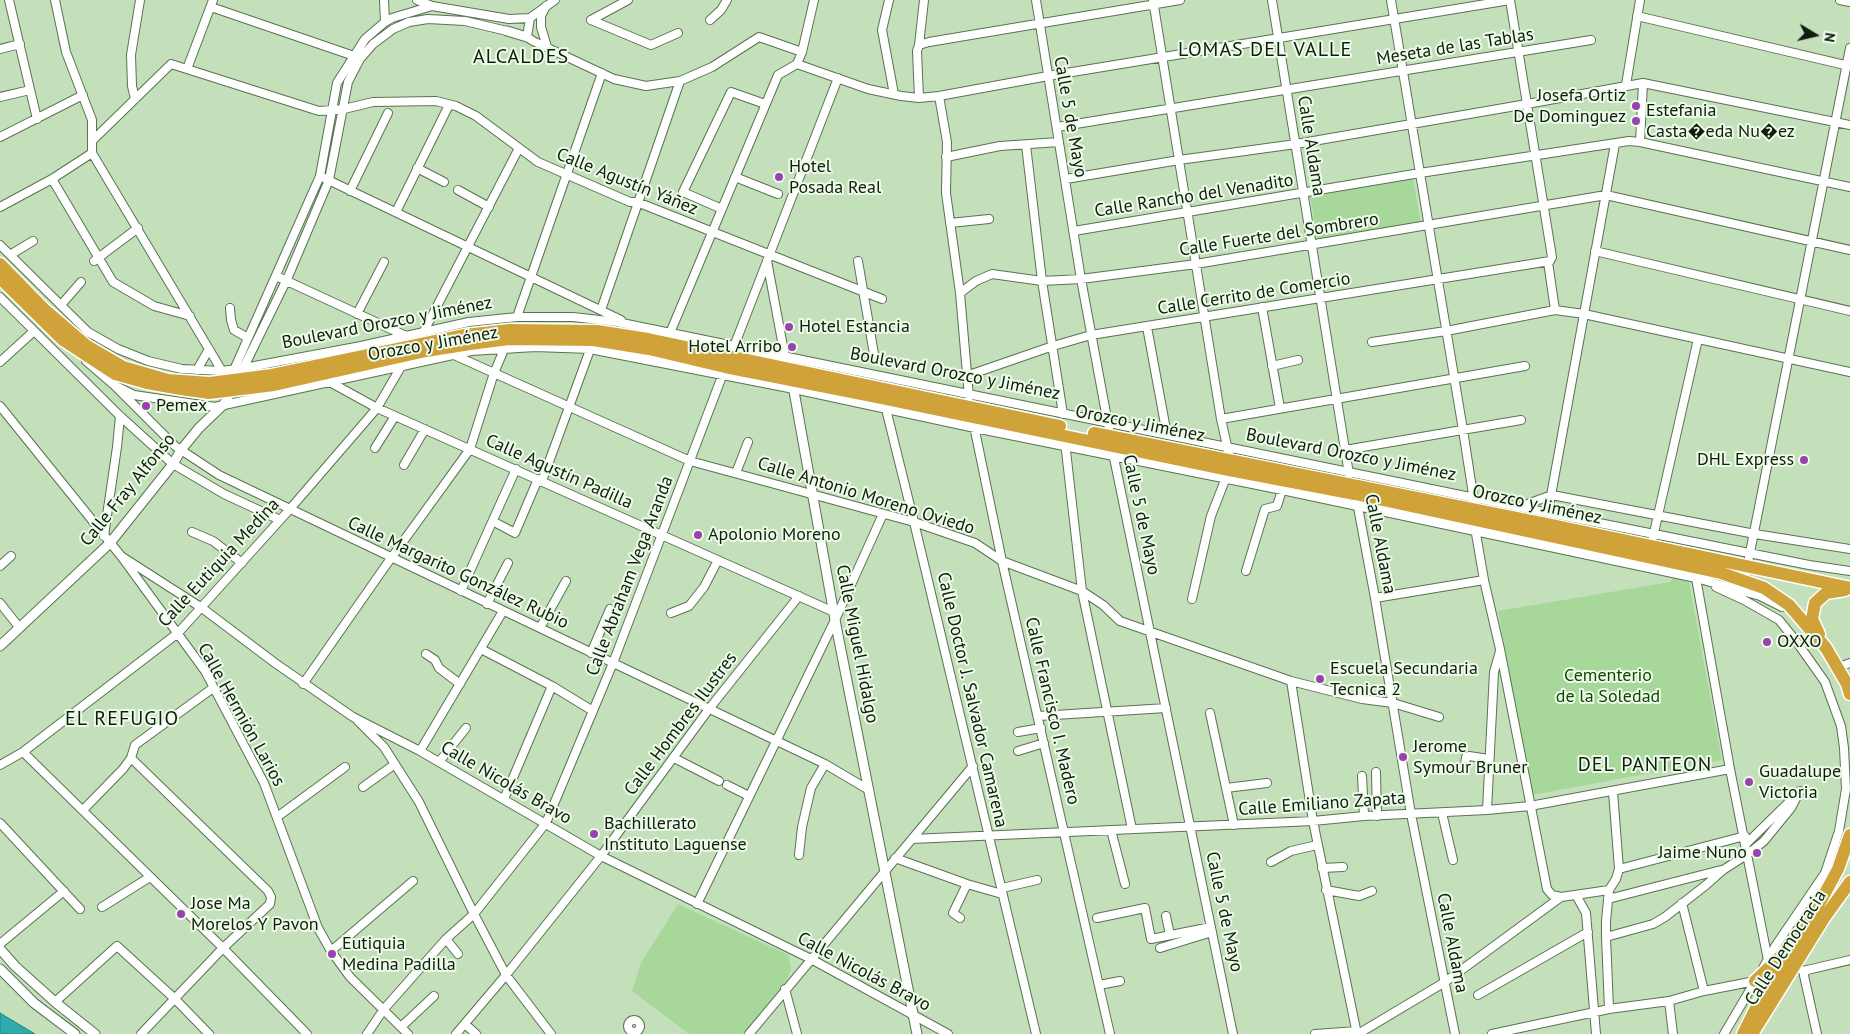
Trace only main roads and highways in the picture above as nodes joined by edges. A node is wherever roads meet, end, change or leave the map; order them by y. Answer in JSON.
{"nodes":[{"id":1,"x":0,"y":264,"type":"edge"},
{"id":2,"x":0,"y":278,"type":"edge"},
{"id":3,"x":424,"y":342,"type":"junction"},
{"id":4,"x":728,"y":361,"type":"junction"},
{"id":5,"x":232,"y":378,"type":"junction"},
{"id":6,"x":972,"y":411,"type":"junction"},
{"id":7,"x":1112,"y":446,"type":"junction"},
{"id":8,"x":1474,"y":521,"type":"junction"},
{"id":9,"x":1850,"y":589,"type":"edge"},
{"id":10,"x":1826,"y":648,"type":"junction"},
{"id":11,"x":1850,"y":694,"type":"edge"},
{"id":12,"x":1850,"y":835,"type":"edge"},
{"id":13,"x":1850,"y":882,"type":"edge"},
{"id":14,"x":1810,"y":921,"type":"junction"},
{"id":15,"x":1800,"y":937,"type":"junction"},
{"id":16,"x":1799,"y":969,"type":"junction"},
{"id":17,"x":1755,"y":981,"type":"road end"},
{"id":18,"x":1769,"y":989,"type":"junction"},
{"id":19,"x":1743,"y":1034,"type":"edge"},
{"id":20,"x":1752,"y":1034,"type":"edge"}],
"edges":[{"from":1,"to":5,"type":"highway","name":"Orozco y Jiménez"},
{"from":2,"to":5,"type":"highway","name":"Orozco y Jiménez"},
{"from":3,"to":4,"type":"highway","name":"Orozco y Jiménez"},
{"from":3,"to":4,"type":"highway","name":"Orozco y Jiménez"},
{"from":3,"to":5,"type":"highway","name":"Orozco y Jiménez"},
{"from":4,"to":6,"type":"highway","name":"Orozco y Jiménez"},
{"from":6,"to":7,"type":"highway","name":"Orozco y Jiménez"},
{"from":6,"to":7,"type":"highway","name":"Orozco y Jiménez"},
{"from":7,"to":8,"type":"highway","name":"Orozco y Jiménez"},
{"from":8,"to":9,"type":"highway","name":"Orozco y Jiménez"},
{"from":8,"to":10,"type":"highway","name":"Orozco y Jiménez"},
{"from":9,"to":10,"type":"highway"},
{"from":10,"to":11,"type":"highway"},
{"from":12,"to":14,"type":"highway"},
{"from":13,"to":16,"type":"highway","name":"Calle Democracia"},
{"from":14,"to":15,"type":"highway","name":"Calle Democracia"},
{"from":14,"to":16,"type":"highway"},
{"from":15,"to":17,"type":"highway"},
{"from":15,"to":18,"type":"highway","name":"Calle Democracia"},
{"from":16,"to":18,"type":"highway"},
{"from":16,"to":20,"type":"highway","name":"Calle Democracia"},
{"from":18,"to":19,"type":"highway","name":"Calle Democracia"}]}
